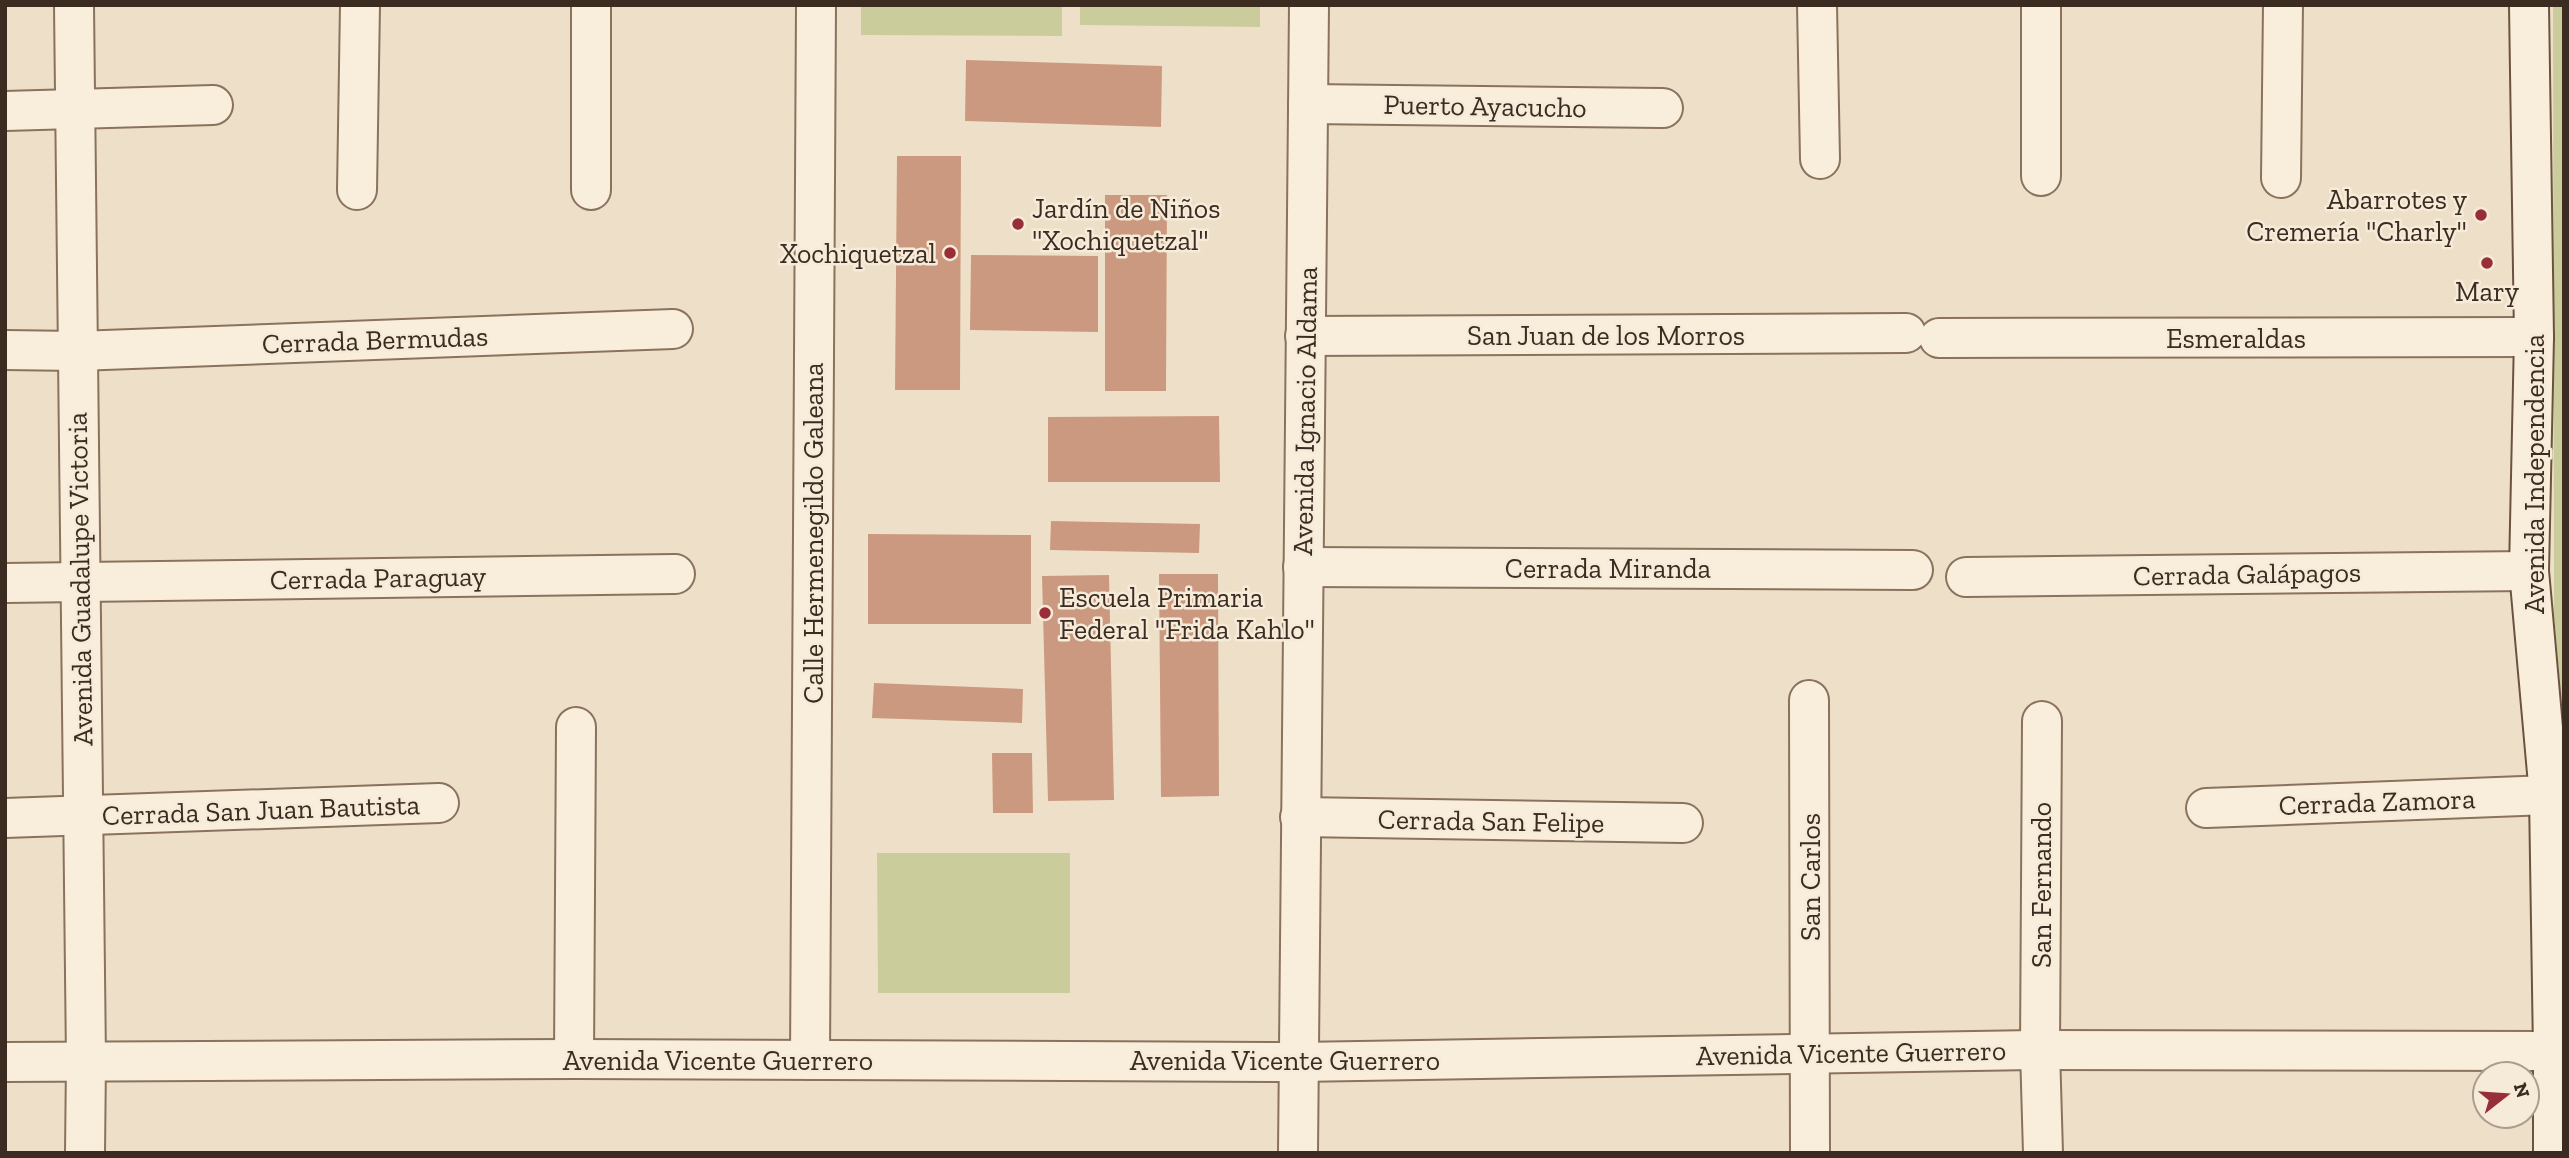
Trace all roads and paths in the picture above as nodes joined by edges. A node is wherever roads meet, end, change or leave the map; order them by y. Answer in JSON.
{"nodes":[{"id":1,"x":74,"y":5,"type":"edge"},
{"id":2,"x":359,"y":5,"type":"edge"},
{"id":3,"x":591,"y":5,"type":"edge"},
{"id":4,"x":816,"y":5,"type":"edge"},
{"id":5,"x":1309,"y":5,"type":"edge"},
{"id":6,"x":1817,"y":5,"type":"edge"},
{"id":7,"x":2041,"y":5,"type":"edge"},
{"id":8,"x":2283,"y":5,"type":"edge"},
{"id":9,"x":2529,"y":5,"type":"edge"},
{"id":10,"x":1308,"y":104,"type":"junction"},
{"id":11,"x":214,"y":105,"type":"dead end"},
{"id":12,"x":1663,"y":108,"type":"dead end"},
{"id":13,"x":5,"y":111,"type":"edge"},
{"id":14,"x":75,"y":111,"type":"junction"},
{"id":15,"x":1820,"y":159,"type":"dead end"},
{"id":16,"x":2041,"y":176,"type":"dead end"},
{"id":17,"x":2281,"y":178,"type":"dead end"},
{"id":18,"x":358,"y":190,"type":"dead end"},
{"id":19,"x":591,"y":190,"type":"dead end"},
{"id":20,"x":673,"y":329,"type":"dead end"},
{"id":21,"x":1306,"y":336,"type":"junction"},
{"id":22,"x":1923,"y":336,"type":"joint"},
{"id":23,"x":2534,"y":337,"type":"junction"},
{"id":24,"x":5,"y":350,"type":"edge"},
{"id":25,"x":78,"y":351,"type":"junction"},
{"id":26,"x":1303,"y":567,"type":"junction"},
{"id":27,"x":1913,"y":570,"type":"dead end"},
{"id":28,"x":2529,"y":570,"type":"junction"},
{"id":29,"x":675,"y":574,"type":"dead end"},
{"id":30,"x":1966,"y":577,"type":"dead end"},
{"id":31,"x":80,"y":582,"type":"junction"},
{"id":32,"x":5,"y":583,"type":"edge"},
{"id":33,"x":1809,"y":700,"type":"dead end"},
{"id":34,"x":2042,"y":720,"type":"dead end"},
{"id":35,"x":576,"y":727,"type":"dead end"},
{"id":36,"x":2549,"y":796,"type":"junction"},
{"id":37,"x":439,"y":803,"type":"dead end"},
{"id":38,"x":2206,"y":808,"type":"dead end"},
{"id":39,"x":83,"y":817,"type":"junction"},
{"id":40,"x":1300,"y":817,"type":"junction"},
{"id":41,"x":5,"y":818,"type":"edge"},
{"id":42,"x":1683,"y":823,"type":"dead end"},
{"id":43,"x":2040,"y":1050,"type":"junction"},
{"id":44,"x":2559,"y":1051,"type":"edge"},
{"id":45,"x":1810,"y":1053,"type":"junction"},
{"id":46,"x":574,"y":1059,"type":"junction"},
{"id":47,"x":86,"y":1060,"type":"junction"},
{"id":48,"x":810,"y":1060,"type":"junction"},
{"id":49,"x":5,"y":1062,"type":"edge"},
{"id":50,"x":1298,"y":1062,"type":"junction"},
{"id":51,"x":85,"y":1153,"type":"edge"},
{"id":52,"x":1298,"y":1153,"type":"edge"},
{"id":53,"x":1810,"y":1153,"type":"edge"},
{"id":54,"x":2043,"y":1153,"type":"edge"},
{"id":55,"x":2553,"y":1153,"type":"edge"}],
"edges":[{"from":1,"to":14,"type":"street","name":"Avenida Guadalupe Victoria"},
{"from":2,"to":18,"type":"street"},
{"from":3,"to":19,"type":"street"},
{"from":4,"to":48,"type":"street","name":"Calle Hermenegildo Galeana"},
{"from":5,"to":10,"type":"street","name":"Avenida Ignacio Aldama"},
{"from":6,"to":15,"type":"street"},
{"from":7,"to":16,"type":"street"},
{"from":8,"to":17,"type":"street"},
{"from":9,"to":23,"type":"street","name":"Avenida Independencia"},
{"from":10,"to":12,"type":"street","name":"Puerto Ayacucho"},
{"from":10,"to":21,"type":"street","name":"Avenida Ignacio Aldama"},
{"from":11,"to":14,"type":"street"},
{"from":13,"to":14,"type":"street"},
{"from":14,"to":25,"type":"street","name":"Avenida Guadalupe Victoria"},
{"from":20,"to":25,"type":"street","name":"Cerrada Bermudas"},
{"from":21,"to":22,"type":"street","name":"San Juan de los Morros"},
{"from":21,"to":26,"type":"street","name":"Avenida Ignacio Aldama"},
{"from":22,"to":23,"type":"street","name":"Esmeraldas"},
{"from":23,"to":28,"type":"street","name":"Avenida Independencia"},
{"from":24,"to":25,"type":"street","name":"Cerrada Bermudas"},
{"from":25,"to":31,"type":"street","name":"Avenida Guadalupe Victoria"},
{"from":26,"to":27,"type":"street","name":"Cerrada Miranda"},
{"from":26,"to":40,"type":"street","name":"Avenida Ignacio Aldama"},
{"from":28,"to":30,"type":"street","name":"Cerrada Galápagos"},
{"from":28,"to":36,"type":"street","name":"Avenida Independencia"},
{"from":29,"to":31,"type":"street","name":"Cerrada Paraguay"},
{"from":31,"to":32,"type":"street","name":"Cerrada Paraguay"},
{"from":31,"to":39,"type":"street","name":"Avenida Guadalupe Victoria"},
{"from":33,"to":45,"type":"street","name":"San Carlos"},
{"from":34,"to":43,"type":"street","name":"San Fernando"},
{"from":35,"to":46,"type":"street"},
{"from":36,"to":38,"type":"street","name":"Cerrada Zamora"},
{"from":36,"to":44,"type":"street","name":"Avenida Independencia"},
{"from":37,"to":39,"type":"street","name":"Cerrada San Juan Bautista"},
{"from":39,"to":41,"type":"street","name":"Cerrada San Juan Bautista"},
{"from":39,"to":47,"type":"street","name":"Avenida Guadalupe Victoria"},
{"from":40,"to":42,"type":"street","name":"Cerrada San Felipe"},
{"from":40,"to":50,"type":"street","name":"Avenida Ignacio Aldama"},
{"from":43,"to":44,"type":"street","name":"Avenida Vicente Guerrero"},
{"from":43,"to":45,"type":"street","name":"Avenida Vicente Guerrero"},
{"from":43,"to":54,"type":"street","name":"San Fernando"},
{"from":44,"to":55,"type":"street","name":"Avenida Independencia"},
{"from":45,"to":50,"type":"street","name":"Avenida Vicente Guerrero"},
{"from":45,"to":53,"type":"street","name":"San Carlos"},
{"from":46,"to":47,"type":"street","name":"Avenida Vicente Guerrero"},
{"from":46,"to":48,"type":"street","name":"Avenida Vicente Guerrero"},
{"from":47,"to":49,"type":"street","name":"Avenida Vicente Guerrero"},
{"from":47,"to":51,"type":"street","name":"Avenida Guadalupe Victoria"},
{"from":48,"to":50,"type":"street","name":"Avenida Vicente Guerrero"},
{"from":50,"to":52,"type":"street","name":"Avenida Ignacio Aldama"}]}
